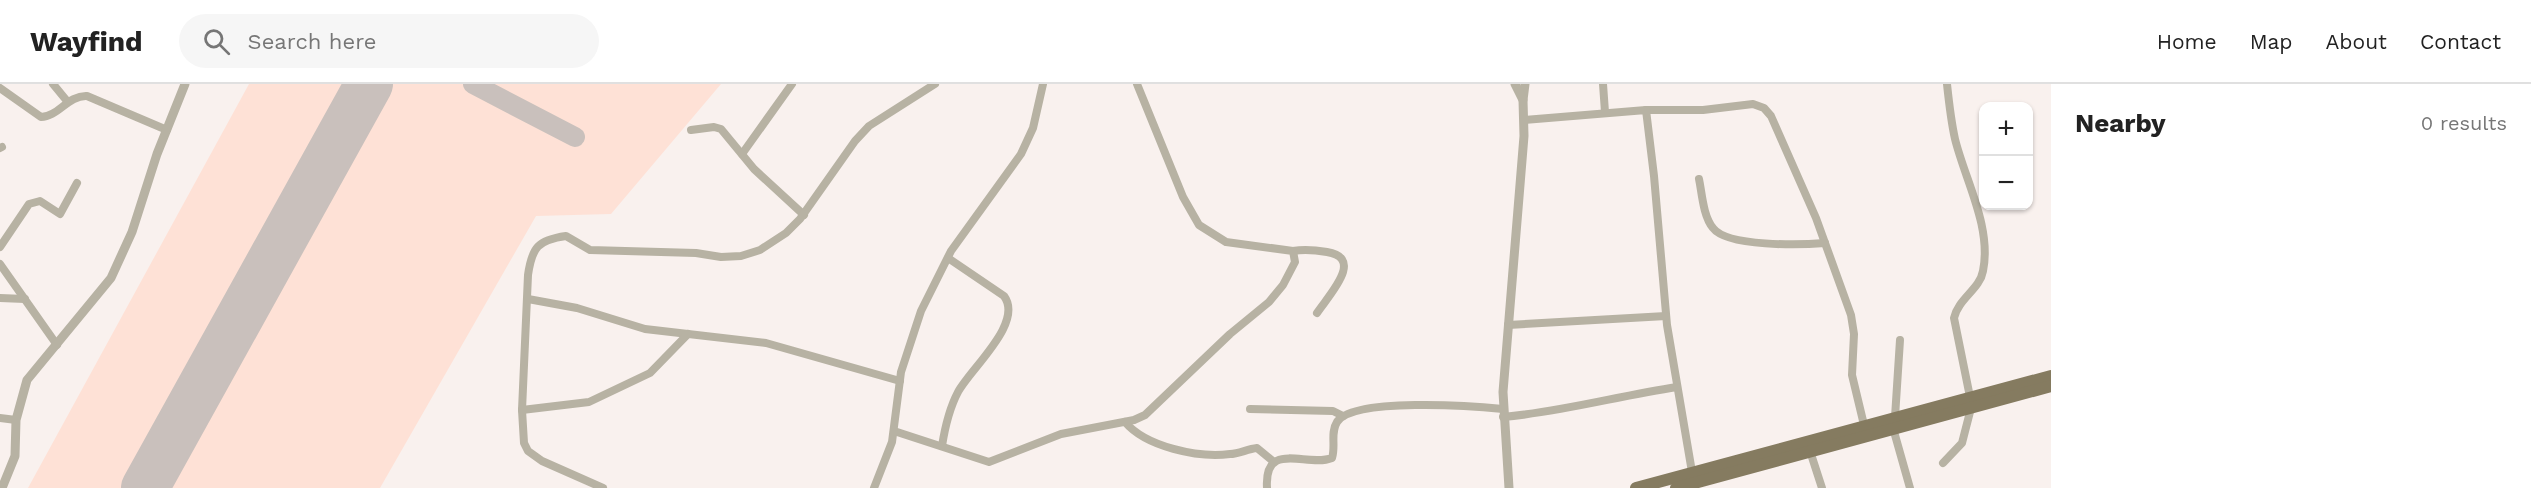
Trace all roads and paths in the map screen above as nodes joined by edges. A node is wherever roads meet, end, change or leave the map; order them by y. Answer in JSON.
{"nodes":[{"id":1,"x":53,"y":84,"type":"edge"},
{"id":2,"x":185,"y":84,"type":"edge"},
{"id":3,"x":792,"y":84,"type":"edge"},
{"id":4,"x":935,"y":84,"type":"edge"},
{"id":5,"x":1043,"y":84,"type":"edge"},
{"id":6,"x":1137,"y":84,"type":"edge"},
{"id":7,"x":1515,"y":84,"type":"edge"},
{"id":8,"x":1525,"y":84,"type":"edge"},
{"id":9,"x":1603,"y":84,"type":"edge"},
{"id":10,"x":1947,"y":84,"type":"edge"},
{"id":11,"x":0,"y":88,"type":"edge"},
{"id":12,"x":1523,"y":100,"type":"junction"},
{"id":13,"x":67,"y":101,"type":"junction"},
{"id":14,"x":1646,"y":110,"type":"junction"},
{"id":15,"x":1605,"y":112,"type":"junction"},
{"id":16,"x":1524,"y":120,"type":"junction"},
{"id":17,"x":167,"y":130,"type":"junction"},
{"id":18,"x":691,"y":130,"type":"dead end"},
{"id":19,"x":742,"y":154,"type":"junction"},
{"id":20,"x":1699,"y":179,"type":"dead end"},
{"id":21,"x":77,"y":183,"type":"dead end"},
{"id":22,"x":804,"y":215,"type":"junction"},
{"id":23,"x":1825,"y":243,"type":"junction"},
{"id":24,"x":0,"y":247,"type":"edge"},
{"id":25,"x":1293,"y":251,"type":"junction"},
{"id":26,"x":948,"y":258,"type":"junction"},
{"id":27,"x":0,"y":264,"type":"edge"},
{"id":28,"x":0,"y":298,"type":"edge"},
{"id":29,"x":25,"y":299,"type":"junction"},
{"id":30,"x":528,"y":300,"type":"junction"},
{"id":31,"x":1317,"y":313,"type":"dead end"},
{"id":32,"x":1666,"y":316,"type":"junction"},
{"id":33,"x":1508,"y":325,"type":"junction"},
{"id":34,"x":688,"y":334,"type":"junction"},
{"id":35,"x":1900,"y":340,"type":"dead end"},
{"id":36,"x":57,"y":345,"type":"junction"},
{"id":37,"x":2051,"y":376,"type":"edge"},
{"id":38,"x":900,"y":381,"type":"junction"},
{"id":39,"x":2051,"y":386,"type":"edge"},
{"id":40,"x":1677,"y":387,"type":"junction"},
{"id":41,"x":1971,"y":402,"type":"junction"},
{"id":42,"x":1250,"y":409,"type":"dead end"},
{"id":43,"x":522,"y":410,"type":"junction"},
{"id":44,"x":1503,"y":413,"type":"junction"},
{"id":45,"x":1343,"y":416,"type":"junction"},
{"id":46,"x":0,"y":418,"type":"edge"},
{"id":47,"x":16,"y":420,"type":"junction"},
{"id":48,"x":1125,"y":422,"type":"junction"},
{"id":49,"x":1894,"y":423,"type":"junction"},
{"id":50,"x":1864,"y":425,"type":"junction"},
{"id":51,"x":894,"y":431,"type":"junction"},
{"id":52,"x":942,"y":446,"type":"junction"},
{"id":53,"x":1810,"y":451,"type":"junction"},
{"id":54,"x":1274,"y":462,"type":"junction"},
{"id":55,"x":1943,"y":464,"type":"dead end"},
{"id":56,"x":1692,"y":472,"type":"junction"},
{"id":57,"x":2,"y":488,"type":"edge"},
{"id":58,"x":603,"y":488,"type":"edge"},
{"id":59,"x":874,"y":488,"type":"edge"},
{"id":60,"x":1267,"y":488,"type":"edge"},
{"id":61,"x":1509,"y":488,"type":"edge"},
{"id":62,"x":1636,"y":488,"type":"edge"},
{"id":63,"x":1676,"y":488,"type":"edge"},
{"id":64,"x":1822,"y":488,"type":"edge"},
{"id":65,"x":1910,"y":488,"type":"edge"}],
"edges":[{"from":1,"to":13,"type":"street"},
{"from":2,"to":17,"type":"street"},
{"from":3,"to":19,"type":"street"},
{"from":4,"to":22,"type":"street"},
{"from":5,"to":26,"type":"street"},
{"from":6,"to":25,"type":"street"},
{"from":7,"to":12,"type":"street"},
{"from":8,"to":12,"type":"street"},
{"from":9,"to":15,"type":"street"},
{"from":10,"to":41,"type":"street"},
{"from":11,"to":13,"type":"street"},
{"from":12,"to":16,"type":"street"},
{"from":13,"to":17,"type":"street"},
{"from":14,"to":15,"type":"street"},
{"from":14,"to":23,"type":"street"},
{"from":14,"to":32,"type":"street"},
{"from":15,"to":16,"type":"street"},
{"from":16,"to":33,"type":"street"},
{"from":17,"to":36,"type":"street"},
{"from":18,"to":19,"type":"street"},
{"from":19,"to":22,"type":"street"},
{"from":20,"to":23,"type":"street"},
{"from":21,"to":24,"type":"street"},
{"from":22,"to":30,"type":"street"},
{"from":23,"to":50,"type":"street"},
{"from":25,"to":31,"type":"street"},
{"from":25,"to":48,"type":"street"},
{"from":26,"to":38,"type":"street"},
{"from":26,"to":52,"type":"street"},
{"from":27,"to":29,"type":"street"},
{"from":28,"to":29,"type":"street"},
{"from":29,"to":36,"type":"street"},
{"from":30,"to":34,"type":"street"},
{"from":30,"to":43,"type":"street"},
{"from":32,"to":33,"type":"street"},
{"from":32,"to":40,"type":"street"},
{"from":33,"to":44,"type":"street"},
{"from":34,"to":38,"type":"street"},
{"from":34,"to":43,"type":"street"},
{"from":35,"to":49,"type":"street"},
{"from":36,"to":47,"type":"street"},
{"from":37,"to":41,"type":"main road"},
{"from":38,"to":51,"type":"street"},
{"from":39,"to":41,"type":"main road"},
{"from":40,"to":44,"type":"street"},
{"from":40,"to":56,"type":"street"},
{"from":41,"to":49,"type":"main road"},
{"from":41,"to":55,"type":"street"},
{"from":42,"to":45,"type":"street"},
{"from":43,"to":58,"type":"street"},
{"from":44,"to":45,"type":"street"},
{"from":44,"to":61,"type":"street"},
{"from":45,"to":54,"type":"street"},
{"from":46,"to":47,"type":"street"},
{"from":47,"to":57,"type":"street"},
{"from":48,"to":52,"type":"street"},
{"from":48,"to":54,"type":"street"},
{"from":49,"to":50,"type":"main road"},
{"from":49,"to":53,"type":"main road"},
{"from":49,"to":65,"type":"street"},
{"from":50,"to":56,"type":"main road"},
{"from":51,"to":52,"type":"street"},
{"from":51,"to":59,"type":"street"},
{"from":53,"to":63,"type":"main road"},
{"from":53,"to":64,"type":"street"},
{"from":54,"to":60,"type":"street"},
{"from":56,"to":62,"type":"main road"}]}
